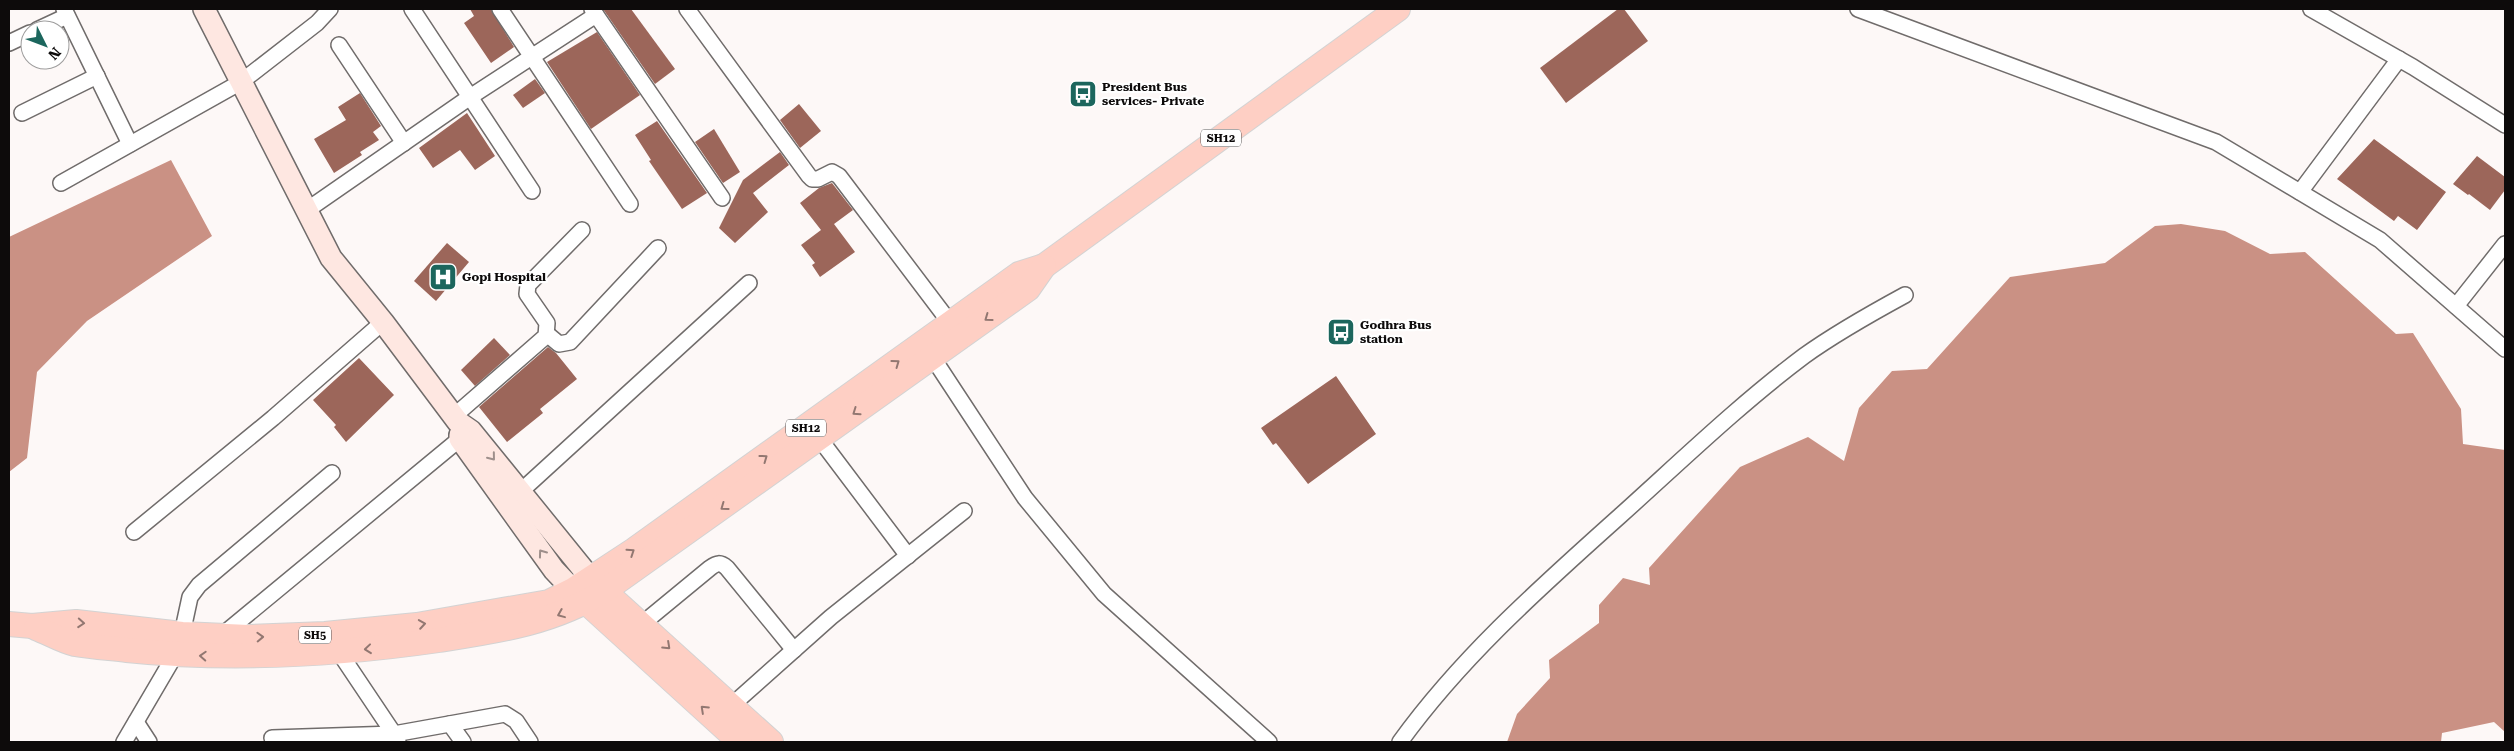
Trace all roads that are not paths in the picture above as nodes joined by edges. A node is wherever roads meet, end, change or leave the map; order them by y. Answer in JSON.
{"nodes":[{"id":1,"x":204,"y":9,"type":"edge"},
{"id":2,"x":330,"y":9,"type":"edge"},
{"id":3,"x":412,"y":9,"type":"edge"},
{"id":4,"x":500,"y":9,"type":"edge"},
{"id":5,"x":687,"y":9,"type":"edge"},
{"id":6,"x":1398,"y":9,"type":"edge"},
{"id":7,"x":2311,"y":9,"type":"edge"},
{"id":8,"x":1865,"y":10,"type":"edge"},
{"id":9,"x":66,"y":12,"type":"edge"},
{"id":10,"x":594,"y":12,"type":"edge"},
{"id":11,"x":53,"y":20,"type":"edge"},
{"id":12,"x":340,"y":46,"type":"dead end"},
{"id":13,"x":533,"y":58,"type":"junction"},
{"id":14,"x":2399,"y":59,"type":"junction"},
{"id":15,"x":97,"y":76,"type":"junction"},
{"id":16,"x":241,"y":82,"type":"junction"},
{"id":17,"x":470,"y":97,"type":"junction"},
{"id":18,"x":22,"y":113,"type":"dead end"},
{"id":19,"x":2505,"y":125,"type":"edge"},
{"id":20,"x":404,"y":143,"type":"junction"},
{"id":21,"x":130,"y":144,"type":"junction"},
{"id":22,"x":60,"y":183,"type":"dead end"},
{"id":23,"x":532,"y":191,"type":"dead end"},
{"id":24,"x":2300,"y":192,"type":"junction"},
{"id":25,"x":722,"y":198,"type":"dead end"},
{"id":26,"x":630,"y":204,"type":"dead end"},
{"id":27,"x":307,"y":210,"type":"junction"},
{"id":28,"x":582,"y":230,"type":"dead end"},
{"id":29,"x":2505,"y":244,"type":"edge"},
{"id":30,"x":658,"y":248,"type":"dead end"},
{"id":31,"x":1044,"y":266,"type":"junction"},
{"id":32,"x":749,"y":283,"type":"dead end"},
{"id":33,"x":1905,"y":295,"type":"dead end"},
{"id":34,"x":2456,"y":306,"type":"junction"},
{"id":35,"x":383,"y":322,"type":"junction"},
{"id":36,"x":951,"y":324,"type":"junction"},
{"id":37,"x":547,"y":334,"type":"junction"},
{"id":38,"x":2505,"y":349,"type":"edge"},
{"id":39,"x":933,"y":358,"type":"junction"},
{"id":40,"x":460,"y":427,"type":"junction"},
{"id":41,"x":819,"y":438,"type":"junction"},
{"id":42,"x":332,"y":474,"type":"dead end"},
{"id":43,"x":520,"y":492,"type":"junction"},
{"id":44,"x":964,"y":511,"type":"dead end"},
{"id":45,"x":134,"y":532,"type":"dead end"},
{"id":46,"x":908,"y":556,"type":"junction"},
{"id":47,"x":588,"y":591,"type":"junction"},
{"id":48,"x":9,"y":624,"type":"edge"},
{"id":49,"x":642,"y":624,"type":"junction"},
{"id":50,"x":220,"y":636,"type":"junction"},
{"id":51,"x":179,"y":644,"type":"junction"},
{"id":52,"x":794,"y":650,"type":"junction"},
{"id":53,"x":339,"y":652,"type":"junction"},
{"id":54,"x":732,"y":706,"type":"junction"},
{"id":55,"x":136,"y":722,"type":"junction"},
{"id":56,"x":450,"y":724,"type":"junction"},
{"id":57,"x":272,"y":738,"type":"dead end"},
{"id":58,"x":397,"y":738,"type":"edge"},
{"id":59,"x":340,"y":739,"type":"edge"},
{"id":60,"x":124,"y":742,"type":"edge"},
{"id":61,"x":149,"y":742,"type":"edge"},
{"id":62,"x":463,"y":742,"type":"edge"},
{"id":63,"x":530,"y":742,"type":"edge"},
{"id":64,"x":740,"y":742,"type":"edge"},
{"id":65,"x":771,"y":742,"type":"edge"},
{"id":66,"x":1269,"y":742,"type":"edge"},
{"id":67,"x":1400,"y":742,"type":"edge"}],
"edges":[{"from":1,"to":16,"type":"main road"},
{"from":2,"to":16,"type":"street"},
{"from":3,"to":17,"type":"street"},
{"from":4,"to":13,"type":"street"},
{"from":5,"to":36,"type":"street"},
{"from":6,"to":31,"type":"main road","number":"SH12"},
{"from":7,"to":14,"type":"street"},
{"from":8,"to":24,"type":"street"},
{"from":9,"to":11,"type":"street"},
{"from":9,"to":15,"type":"street"},
{"from":10,"to":13,"type":"street"},
{"from":10,"to":25,"type":"street"},
{"from":12,"to":20,"type":"street"},
{"from":13,"to":17,"type":"street"},
{"from":13,"to":26,"type":"street"},
{"from":14,"to":19,"type":"street"},
{"from":14,"to":24,"type":"street"},
{"from":15,"to":18,"type":"street"},
{"from":15,"to":21,"type":"street"},
{"from":16,"to":21,"type":"street"},
{"from":16,"to":27,"type":"main road"},
{"from":17,"to":20,"type":"street"},
{"from":17,"to":23,"type":"street"},
{"from":20,"to":27,"type":"street"},
{"from":21,"to":22,"type":"street"},
{"from":24,"to":34,"type":"street"},
{"from":27,"to":35,"type":"main road"},
{"from":28,"to":37,"type":"street"},
{"from":29,"to":34,"type":"street"},
{"from":30,"to":37,"type":"street"},
{"from":31,"to":36,"type":"main road","number":"SH12"},
{"from":31,"to":39,"type":"main road","number":"SH12","one_way":true},
{"from":32,"to":43,"type":"street"},
{"from":33,"to":67,"type":"street"},
{"from":34,"to":38,"type":"street"},
{"from":35,"to":40,"type":"main road"},
{"from":35,"to":45,"type":"street"},
{"from":47,"to":36,"type":"main road","number":"SH12","one_way":true},
{"from":37,"to":40,"type":"street"},
{"from":39,"to":41,"type":"main road","number":"SH12","one_way":true},
{"from":39,"to":66,"type":"street"},
{"from":40,"to":43,"type":"main road","one_way":true},
{"from":47,"to":40,"type":"main road","one_way":true},
{"from":40,"to":50,"type":"street"},
{"from":41,"to":46,"type":"street"},
{"from":41,"to":47,"type":"main road","number":"SH12","one_way":true},
{"from":42,"to":51,"type":"street"},
{"from":43,"to":47,"type":"main road"},
{"from":44,"to":46,"type":"street"},
{"from":46,"to":52,"type":"street"},
{"from":47,"to":49,"type":"main road"},
{"from":50,"to":47,"type":"main road","number":"SH5","one_way":true},
{"from":47,"to":53,"type":"main road","number":"SH5","one_way":true},
{"from":64,"to":47,"type":"main road","one_way":true},
{"from":48,"to":51,"type":"main road","number":"SH5"},
{"from":49,"to":52,"type":"street"},
{"from":49,"to":54,"type":"main road","one_way":true},
{"from":50,"to":51,"type":"main road","number":"SH5"},
{"from":53,"to":51,"type":"main road","number":"SH5","one_way":true},
{"from":51,"to":55,"type":"street"},
{"from":52,"to":54,"type":"street"},
{"from":53,"to":58,"type":"street"},
{"from":54,"to":65,"type":"main road"},
{"from":55,"to":60,"type":"street"},
{"from":55,"to":61,"type":"street"},
{"from":56,"to":58,"type":"street"},
{"from":56,"to":62,"type":"street"},
{"from":56,"to":63,"type":"street"},
{"from":57,"to":59,"type":"street"},
{"from":58,"to":59,"type":"street"}]}
